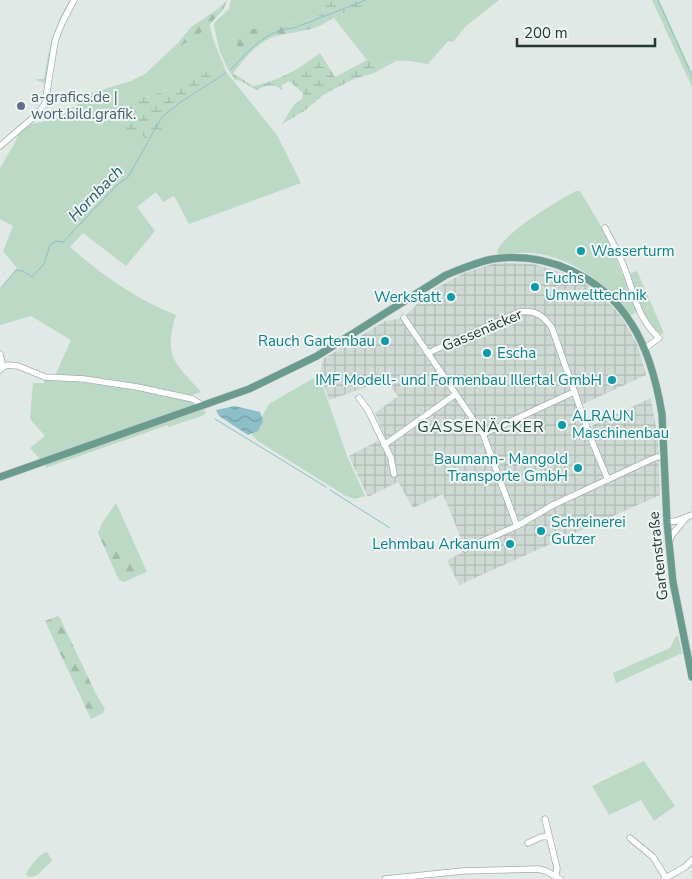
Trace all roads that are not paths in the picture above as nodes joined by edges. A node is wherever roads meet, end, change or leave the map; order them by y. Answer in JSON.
{"nodes":[{"id":1,"x":74,"y":0,"type":"edge"},
{"id":2,"x":0,"y":146,"type":"edge"},
{"id":3,"x":605,"y":228,"type":"dead end"},
{"id":4,"x":404,"y":318,"type":"dead end"},
{"id":5,"x":644,"y":349,"type":"junction"},
{"id":6,"x":428,"y":353,"type":"junction"},
{"id":7,"x":0,"y":354,"type":"edge"},
{"id":8,"x":1,"y":369,"type":"edge"},
{"id":9,"x":574,"y":392,"type":"junction"},
{"id":10,"x":456,"y":394,"type":"junction"},
{"id":11,"x":359,"y":398,"type":"dead end"},
{"id":12,"x":203,"y":406,"type":"junction"},
{"id":13,"x":484,"y":434,"type":"junction"},
{"id":14,"x":384,"y":445,"type":"junction"},
{"id":15,"x":664,"y":455,"type":"junction"},
{"id":16,"x":394,"y":474,"type":"dead end"},
{"id":17,"x":0,"y":476,"type":"edge"},
{"id":18,"x":608,"y":480,"type":"junction"},
{"id":19,"x":689,"y":516,"type":"edge"},
{"id":20,"x":667,"y":522,"type":"junction"},
{"id":21,"x":517,"y":526,"type":"junction"},
{"id":22,"x":669,"y":544,"type":"junction"},
{"id":23,"x":465,"y":549,"type":"dead end"},
{"id":24,"x":692,"y":677,"type":"edge"},
{"id":25,"x":545,"y":819,"type":"dead end"},
{"id":26,"x":549,"y":836,"type":"junction"},
{"id":27,"x":630,"y":838,"type":"dead end"},
{"id":28,"x":528,"y":844,"type":"dead end"},
{"id":29,"x":692,"y":860,"type":"edge"},
{"id":30,"x":432,"y":877,"type":"edge"},
{"id":31,"x":558,"y":877,"type":"edge"},
{"id":32,"x":665,"y":878,"type":"edge"},
{"id":33,"x":385,"y":879,"type":"edge"}],
"edges":[{"from":1,"to":2,"type":"street"},
{"from":3,"to":5,"type":"street"},
{"from":4,"to":6,"type":"street","name":"Gassenäcker"},
{"from":5,"to":12,"type":"main road","name":"Gartenstraße"},
{"from":5,"to":15,"type":"main road","name":"Gartenstraße"},
{"from":6,"to":9,"type":"street","name":"Gassenäcker"},
{"from":6,"to":10,"type":"street","name":"Gassenäcker"},
{"from":7,"to":8,"type":"street"},
{"from":8,"to":12,"type":"street"},
{"from":9,"to":13,"type":"street"},
{"from":9,"to":18,"type":"street","name":"Gassenäcker"},
{"from":10,"to":13,"type":"street","name":"Gassenäcker"},
{"from":10,"to":14,"type":"street"},
{"from":11,"to":14,"type":"street"},
{"from":12,"to":17,"type":"main road","name":"Gartenstraße"},
{"from":13,"to":21,"type":"street","name":"Gassenäcker"},
{"from":14,"to":16,"type":"street"},
{"from":15,"to":18,"type":"street"},
{"from":15,"to":20,"type":"main road","name":"Gartenstraße"},
{"from":18,"to":21,"type":"street"},
{"from":19,"to":20,"type":"street"},
{"from":19,"to":22,"type":"street"},
{"from":20,"to":22,"type":"main road","name":"Gartenstraße"},
{"from":21,"to":23,"type":"street"},
{"from":22,"to":24,"type":"main road","name":"Gartenstraße"},
{"from":25,"to":26,"type":"street"},
{"from":26,"to":28,"type":"street"},
{"from":26,"to":31,"type":"street"},
{"from":27,"to":32,"type":"street"},
{"from":29,"to":32,"type":"street"},
{"from":30,"to":31,"type":"street"},
{"from":30,"to":33,"type":"street"}]}
